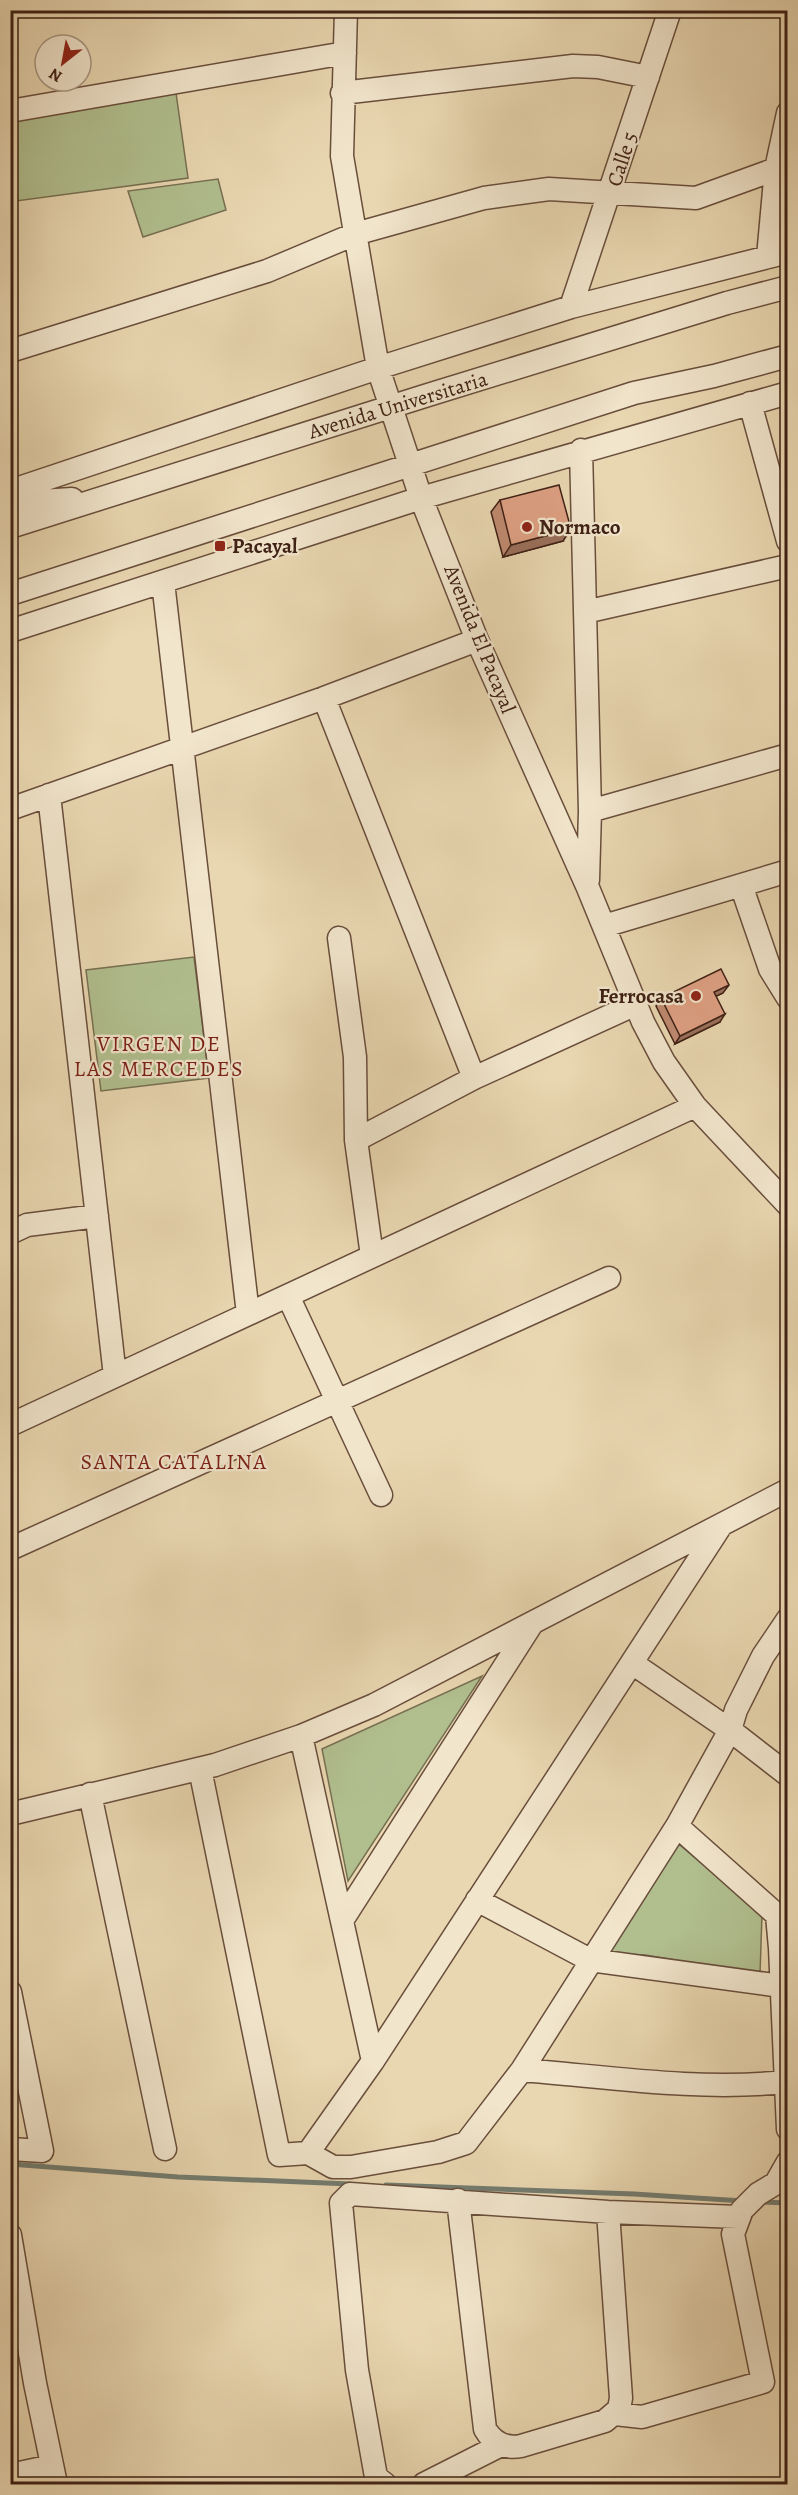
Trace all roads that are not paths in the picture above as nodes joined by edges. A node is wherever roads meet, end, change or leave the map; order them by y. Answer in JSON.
{"nodes":[{"id":1,"x":346,"y":10,"type":"edge"},
{"id":2,"x":670,"y":10,"type":"edge"},
{"id":3,"x":345,"y":53,"type":"junction"},
{"id":4,"x":648,"y":77,"type":"junction"},
{"id":5,"x":342,"y":93,"type":"junction"},
{"id":6,"x":10,"y":111,"type":"edge"},
{"id":7,"x":788,"y":113,"type":"edge"},
{"id":8,"x":776,"y":169,"type":"junction"},
{"id":9,"x":610,"y":193,"type":"junction"},
{"id":10,"x":355,"y":234,"type":"junction"},
{"id":11,"x":778,"y":254,"type":"edge"},
{"id":12,"x":788,"y":287,"type":"edge"},
{"id":13,"x":571,"y":307,"type":"junction"},
{"id":14,"x":10,"y":351,"type":"edge"},
{"id":15,"x":783,"y":359,"type":"edge"},
{"id":16,"x":378,"y":368,"type":"junction"},
{"id":17,"x":788,"y":393,"type":"edge"},
{"id":18,"x":750,"y":403,"type":"junction"},
{"id":19,"x":391,"y":406,"type":"junction"},
{"id":20,"x":581,"y":450,"type":"junction"},
{"id":21,"x":409,"y":464,"type":"junction"},
{"id":22,"x":10,"y":491,"type":"edge"},
{"id":23,"x":106,"y":497,"type":"junction"},
{"id":24,"x":421,"y":498,"type":"junction"},
{"id":25,"x":10,"y":503,"type":"edge"},
{"id":26,"x":10,"y":527,"type":"edge"},
{"id":27,"x":788,"y":541,"type":"edge"},
{"id":28,"x":788,"y":566,"type":"edge"},
{"id":29,"x":163,"y":582,"type":"junction"},
{"id":30,"x":10,"y":594,"type":"edge"},
{"id":31,"x":585,"y":612,"type":"junction"},
{"id":32,"x":10,"y":631,"type":"edge"},
{"id":33,"x":477,"y":640,"type":"junction"},
{"id":34,"x":324,"y":698,"type":"junction"},
{"id":35,"x":183,"y":747,"type":"junction"},
{"id":36,"x":788,"y":755,"type":"edge"},
{"id":37,"x":49,"y":795,"type":"junction"},
{"id":38,"x":10,"y":809,"type":"edge"},
{"id":39,"x":590,"y":811,"type":"junction"},
{"id":40,"x":788,"y":871,"type":"edge"},
{"id":41,"x":741,"y":885,"type":"junction"},
{"id":42,"x":588,"y":888,"type":"junction"},
{"id":43,"x":604,"y":926,"type":"junction"},
{"id":44,"x":339,"y":938,"type":"dead end"},
{"id":45,"x":788,"y":998,"type":"edge"},
{"id":46,"x":636,"y":1004,"type":"junction"},
{"id":47,"x":474,"y":1078,"type":"junction"},
{"id":48,"x":695,"y":1106,"type":"junction"},
{"id":49,"x":356,"y":1140,"type":"junction"},
{"id":50,"x":788,"y":1205,"type":"edge"},
{"id":51,"x":97,"y":1216,"type":"junction"},
{"id":52,"x":10,"y":1233,"type":"edge"},
{"id":53,"x":372,"y":1256,"type":"junction"},
{"id":54,"x":609,"y":1278,"type":"dead end"},
{"id":55,"x":288,"y":1296,"type":"junction"},
{"id":56,"x":248,"y":1314,"type":"junction"},
{"id":57,"x":115,"y":1377,"type":"junction"},
{"id":58,"x":336,"y":1402,"type":"junction"},
{"id":59,"x":10,"y":1425,"type":"edge"},
{"id":60,"x":788,"y":1490,"type":"edge"},
{"id":61,"x":381,"y":1494,"type":"dead end"},
{"id":62,"x":720,"y":1527,"type":"junction"},
{"id":63,"x":10,"y":1549,"type":"edge"},
{"id":64,"x":788,"y":1618,"type":"edge"},
{"id":65,"x":532,"y":1624,"type":"junction"},
{"id":66,"x":632,"y":1663,"type":"junction"},
{"id":67,"x":730,"y":1730,"type":"junction"},
{"id":68,"x":301,"y":1736,"type":"junction"},
{"id":69,"x":200,"y":1768,"type":"junction"},
{"id":70,"x":788,"y":1775,"type":"edge"},
{"id":71,"x":90,"y":1794,"type":"junction"},
{"id":72,"x":10,"y":1814,"type":"edge"},
{"id":73,"x":677,"y":1826,"type":"junction"},
{"id":74,"x":477,"y":1900,"type":"junction"},
{"id":75,"x":343,"y":1919,"type":"junction"},
{"id":76,"x":784,"y":1946,"type":"edge"},
{"id":77,"x":590,"y":1960,"type":"junction"},
{"id":78,"x":786,"y":1987,"type":"edge"},
{"id":79,"x":10,"y":1992,"type":"edge"},
{"id":80,"x":373,"y":2061,"type":"junction"},
{"id":81,"x":522,"y":2070,"type":"junction"},
{"id":82,"x":786,"y":2082,"type":"junction"},
{"id":83,"x":788,"y":2129,"type":"edge"},
{"id":84,"x":165,"y":2148,"type":"dead end"},
{"id":85,"x":10,"y":2149,"type":"edge"},
{"id":86,"x":308,"y":2153,"type":"junction"},
{"id":87,"x":788,"y":2162,"type":"edge"},
{"id":88,"x":333,"y":2167,"type":"junction"},
{"id":89,"x":458,"y":2200,"type":"junction"},
{"id":90,"x":341,"y":2203,"type":"junction"},
{"id":91,"x":608,"y":2212,"type":"junction"},
{"id":92,"x":738,"y":2217,"type":"junction"},
{"id":93,"x":10,"y":2235,"type":"edge"},
{"id":94,"x":615,"y":2414,"type":"junction"},
{"id":95,"x":501,"y":2445,"type":"junction"},
{"id":96,"x":10,"y":2475,"type":"edge"},
{"id":97,"x":54,"y":2475,"type":"edge"},
{"id":98,"x":385,"y":2484,"type":"edge"},
{"id":99,"x":424,"y":2484,"type":"edge"}],
"edges":[{"from":1,"to":3,"type":"street","name":"Avenida El Pacayal"},
{"from":2,"to":4,"type":"street","name":"Calle 5"},
{"from":3,"to":5,"type":"street","name":"Avenida El Pacayal"},
{"from":3,"to":6,"type":"street"},
{"from":4,"to":5,"type":"street"},
{"from":4,"to":9,"type":"street","name":"Calle 5"},
{"from":5,"to":10,"type":"street","name":"Avenida El Pacayal"},
{"from":7,"to":8,"type":"street"},
{"from":8,"to":9,"type":"street"},
{"from":8,"to":11,"type":"street"},
{"from":9,"to":10,"type":"street"},
{"from":9,"to":13,"type":"street","name":"Calle 5"},
{"from":10,"to":14,"type":"street"},
{"from":10,"to":16,"type":"street","name":"Avenida El Pacayal"},
{"from":11,"to":13,"type":"street"},
{"from":12,"to":19,"type":"street","name":"Avenida Universitaria"},
{"from":13,"to":16,"type":"street"},
{"from":15,"to":21,"type":"street"},
{"from":16,"to":19,"type":"street","name":"Avenida El Pacayal"},
{"from":16,"to":22,"type":"street"},
{"from":17,"to":18,"type":"street"},
{"from":18,"to":20,"type":"street"},
{"from":18,"to":27,"type":"street"},
{"from":19,"to":21,"type":"street","name":"Avenida El Pacayal"},
{"from":19,"to":23,"type":"street","name":"Avenida Universitaria"},
{"from":20,"to":24,"type":"street"},
{"from":20,"to":31,"type":"street"},
{"from":21,"to":24,"type":"street","name":"Avenida El Pacayal"},
{"from":21,"to":30,"type":"street"},
{"from":23,"to":25,"type":"street"},
{"from":23,"to":26,"type":"street","name":"Avenida Universitaria"},
{"from":24,"to":29,"type":"street"},
{"from":24,"to":33,"type":"street","name":"Avenida El Pacayal"},
{"from":28,"to":31,"type":"street"},
{"from":29,"to":32,"type":"street"},
{"from":29,"to":35,"type":"street"},
{"from":31,"to":39,"type":"street"},
{"from":33,"to":34,"type":"street"},
{"from":33,"to":42,"type":"street","name":"Avenida El Pacayal"},
{"from":34,"to":35,"type":"street"},
{"from":34,"to":47,"type":"street"},
{"from":35,"to":37,"type":"street"},
{"from":35,"to":56,"type":"street"},
{"from":36,"to":39,"type":"street"},
{"from":37,"to":38,"type":"street"},
{"from":37,"to":51,"type":"street"},
{"from":39,"to":42,"type":"street"},
{"from":40,"to":41,"type":"street"},
{"from":41,"to":43,"type":"street"},
{"from":41,"to":45,"type":"street"},
{"from":42,"to":43,"type":"street","name":"Avenida El Pacayal"},
{"from":43,"to":46,"type":"street","name":"Avenida El Pacayal"},
{"from":44,"to":49,"type":"street"},
{"from":46,"to":47,"type":"street"},
{"from":46,"to":48,"type":"street","name":"Avenida El Pacayal"},
{"from":47,"to":49,"type":"street"},
{"from":48,"to":50,"type":"street","name":"Avenida El Pacayal"},
{"from":48,"to":53,"type":"street"},
{"from":49,"to":53,"type":"street"},
{"from":51,"to":52,"type":"street"},
{"from":51,"to":57,"type":"street"},
{"from":53,"to":55,"type":"street"},
{"from":54,"to":58,"type":"street"},
{"from":55,"to":56,"type":"street"},
{"from":55,"to":58,"type":"street"},
{"from":56,"to":57,"type":"street"},
{"from":57,"to":59,"type":"street"},
{"from":58,"to":61,"type":"street"},
{"from":58,"to":63,"type":"street"},
{"from":60,"to":62,"type":"street"},
{"from":62,"to":65,"type":"street"},
{"from":62,"to":66,"type":"street"},
{"from":64,"to":67,"type":"street"},
{"from":65,"to":68,"type":"street"},
{"from":65,"to":75,"type":"street"},
{"from":66,"to":67,"type":"street"},
{"from":66,"to":74,"type":"street"},
{"from":67,"to":70,"type":"street"},
{"from":67,"to":73,"type":"street"},
{"from":68,"to":69,"type":"street"},
{"from":68,"to":75,"type":"street"},
{"from":69,"to":71,"type":"street"},
{"from":69,"to":86,"type":"street"},
{"from":71,"to":72,"type":"street"},
{"from":71,"to":84,"type":"street"},
{"from":73,"to":76,"type":"street"},
{"from":73,"to":77,"type":"street"},
{"from":74,"to":77,"type":"street"},
{"from":74,"to":80,"type":"street"},
{"from":75,"to":80,"type":"street"},
{"from":76,"to":78,"type":"street"},
{"from":77,"to":78,"type":"street"},
{"from":77,"to":81,"type":"street"},
{"from":78,"to":82,"type":"street"},
{"from":79,"to":85,"type":"street"},
{"from":80,"to":86,"type":"street"},
{"from":81,"to":82,"type":"street"},
{"from":81,"to":88,"type":"street"},
{"from":82,"to":83,"type":"street"},
{"from":86,"to":88,"type":"street"},
{"from":87,"to":92,"type":"street"},
{"from":88,"to":90,"type":"street"},
{"from":89,"to":90,"type":"street"},
{"from":89,"to":91,"type":"street"},
{"from":89,"to":95,"type":"street"},
{"from":90,"to":98,"type":"street"},
{"from":91,"to":92,"type":"street"},
{"from":91,"to":94,"type":"street"},
{"from":92,"to":94,"type":"street"},
{"from":93,"to":97,"type":"street"},
{"from":94,"to":95,"type":"street"},
{"from":95,"to":99,"type":"street"},
{"from":96,"to":97,"type":"street"}]}
